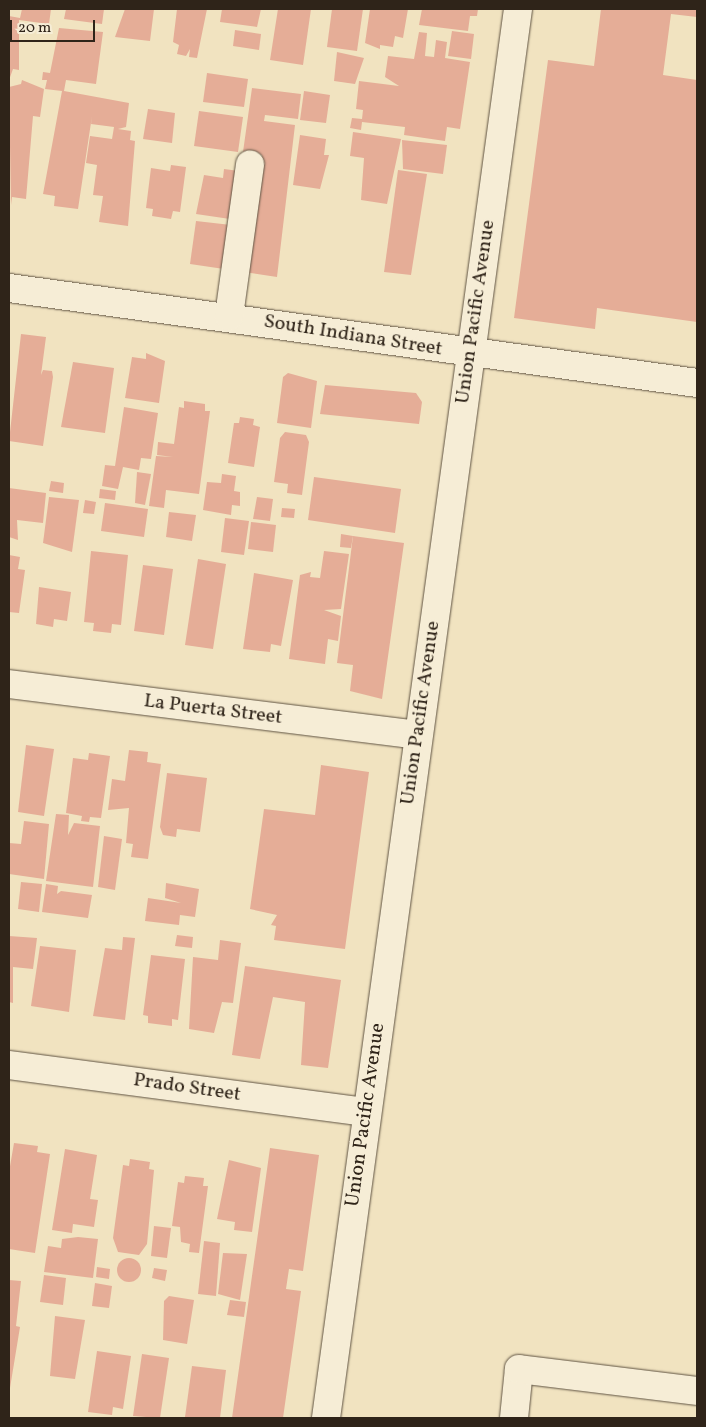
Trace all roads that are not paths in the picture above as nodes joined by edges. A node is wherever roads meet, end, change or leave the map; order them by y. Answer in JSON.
{"nodes":[{"id":1,"x":518,"y":9,"type":"edge"},
{"id":2,"x":250,"y":164,"type":"dead end"},
{"id":3,"x":9,"y":288,"type":"edge"},
{"id":4,"x":229,"y":316,"type":"junction"},
{"id":5,"x":470,"y":355,"type":"junction"},
{"id":6,"x":697,"y":383,"type":"edge"},
{"id":7,"x":9,"y":684,"type":"edge"},
{"id":8,"x":418,"y":735,"type":"junction"},
{"id":9,"x":9,"y":1065,"type":"edge"},
{"id":10,"x":366,"y":1112,"type":"junction"},
{"id":11,"x":697,"y":1391,"type":"edge"},
{"id":12,"x":326,"y":1418,"type":"edge"},
{"id":13,"x":514,"y":1418,"type":"edge"}],
"edges":[{"from":1,"to":5,"type":"street","name":"Union Pacific Avenue"},
{"from":2,"to":4,"type":"street"},
{"from":3,"to":4,"type":"street","name":"South Indiana Street"},
{"from":4,"to":5,"type":"street","name":"South Indiana Street"},
{"from":5,"to":6,"type":"street","name":"South Indiana Street"},
{"from":5,"to":8,"type":"street","name":"Union Pacific Avenue"},
{"from":7,"to":8,"type":"street","name":"La Puerta Street"},
{"from":8,"to":10,"type":"street","name":"Union Pacific Avenue"},
{"from":9,"to":10,"type":"street","name":"Prado Street"},
{"from":10,"to":12,"type":"street","name":"Union Pacific Avenue"},
{"from":11,"to":13,"type":"street"}]}
